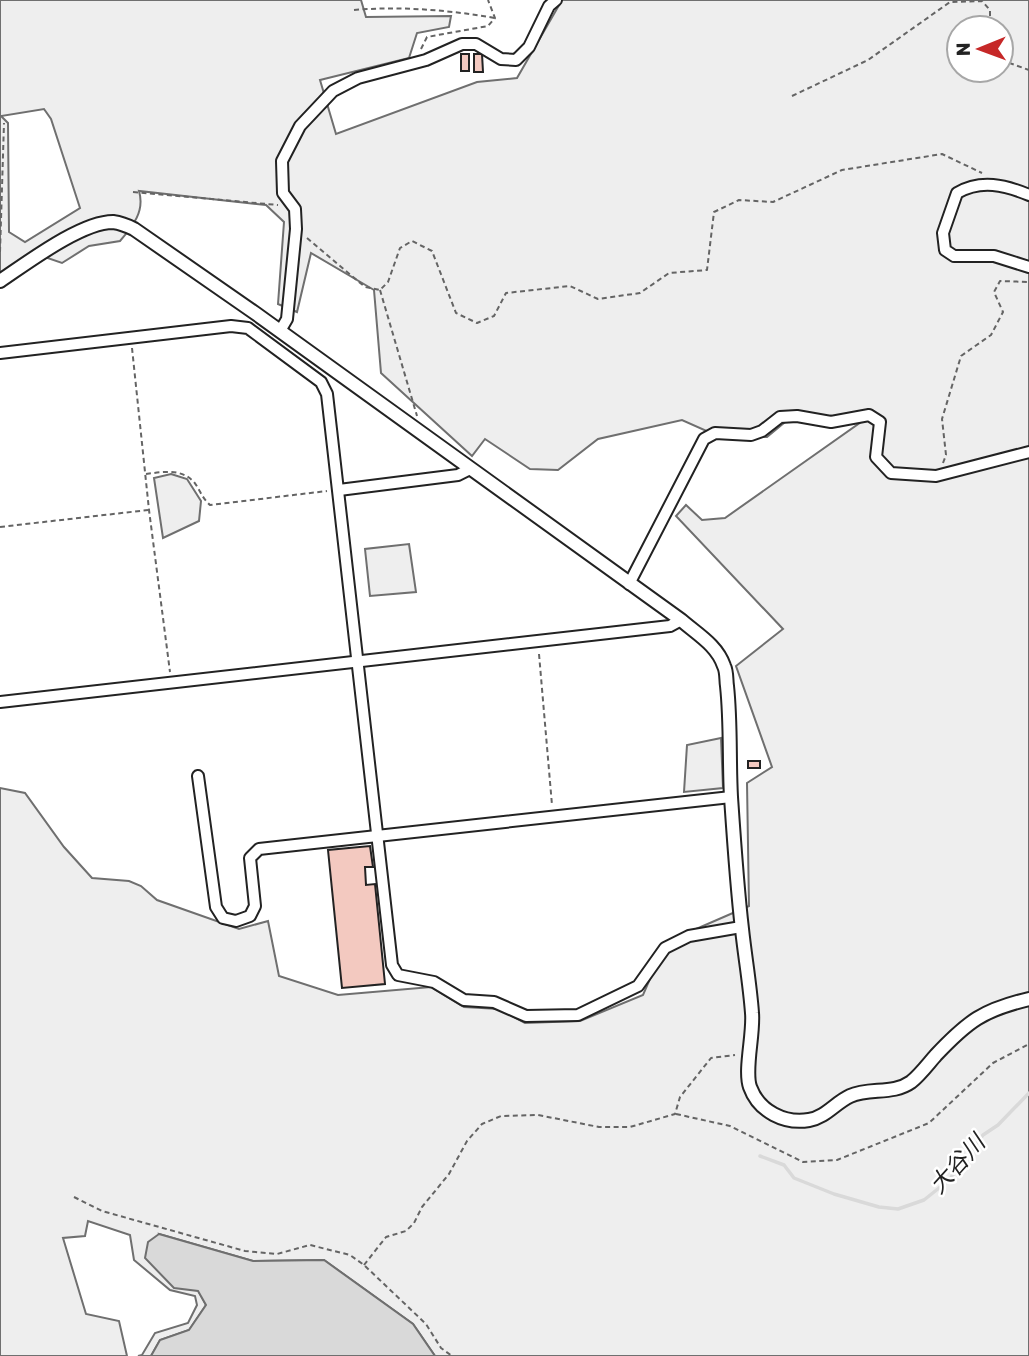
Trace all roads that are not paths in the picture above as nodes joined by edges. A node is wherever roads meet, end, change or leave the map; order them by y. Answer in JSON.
{"nodes":[{"id":1,"x":556,"y":0,"type":"edge"},
{"id":2,"x":1029,"y":195,"type":"edge"},
{"id":3,"x":1029,"y":267,"type":"edge"},
{"id":4,"x":0,"y":281,"type":"edge"},
{"id":5,"x":280,"y":331,"type":"junction"},
{"id":6,"x":0,"y":353,"type":"edge"},
{"id":7,"x":1029,"y":453,"type":"edge"},
{"id":8,"x":470,"y":469,"type":"junction"},
{"id":9,"x":339,"y":490,"type":"junction"},
{"id":10,"x":629,"y":584,"type":"junction"},
{"id":11,"x":681,"y":620,"type":"junction"},
{"id":12,"x":357,"y":662,"type":"junction"},
{"id":13,"x":0,"y":702,"type":"edge"},
{"id":14,"x":198,"y":776,"type":"dead end"},
{"id":15,"x":731,"y":797,"type":"junction"},
{"id":16,"x":377,"y":835,"type":"junction"},
{"id":17,"x":741,"y":927,"type":"junction"},
{"id":18,"x":1029,"y":999,"type":"edge"}],
"edges":[{"from":1,"to":5,"type":"street"},
{"from":2,"to":3,"type":"street"},
{"from":4,"to":5,"type":"street"},
{"from":5,"to":8,"type":"street"},
{"from":6,"to":9,"type":"street"},
{"from":7,"to":10,"type":"street"},
{"from":8,"to":9,"type":"street"},
{"from":8,"to":10,"type":"street"},
{"from":9,"to":12,"type":"street"},
{"from":10,"to":11,"type":"street"},
{"from":11,"to":12,"type":"street"},
{"from":11,"to":15,"type":"street"},
{"from":12,"to":13,"type":"street"},
{"from":12,"to":16,"type":"street"},
{"from":14,"to":16,"type":"street"},
{"from":15,"to":16,"type":"street"},
{"from":15,"to":17,"type":"street"},
{"from":16,"to":17,"type":"street"},
{"from":17,"to":18,"type":"street"}]}
